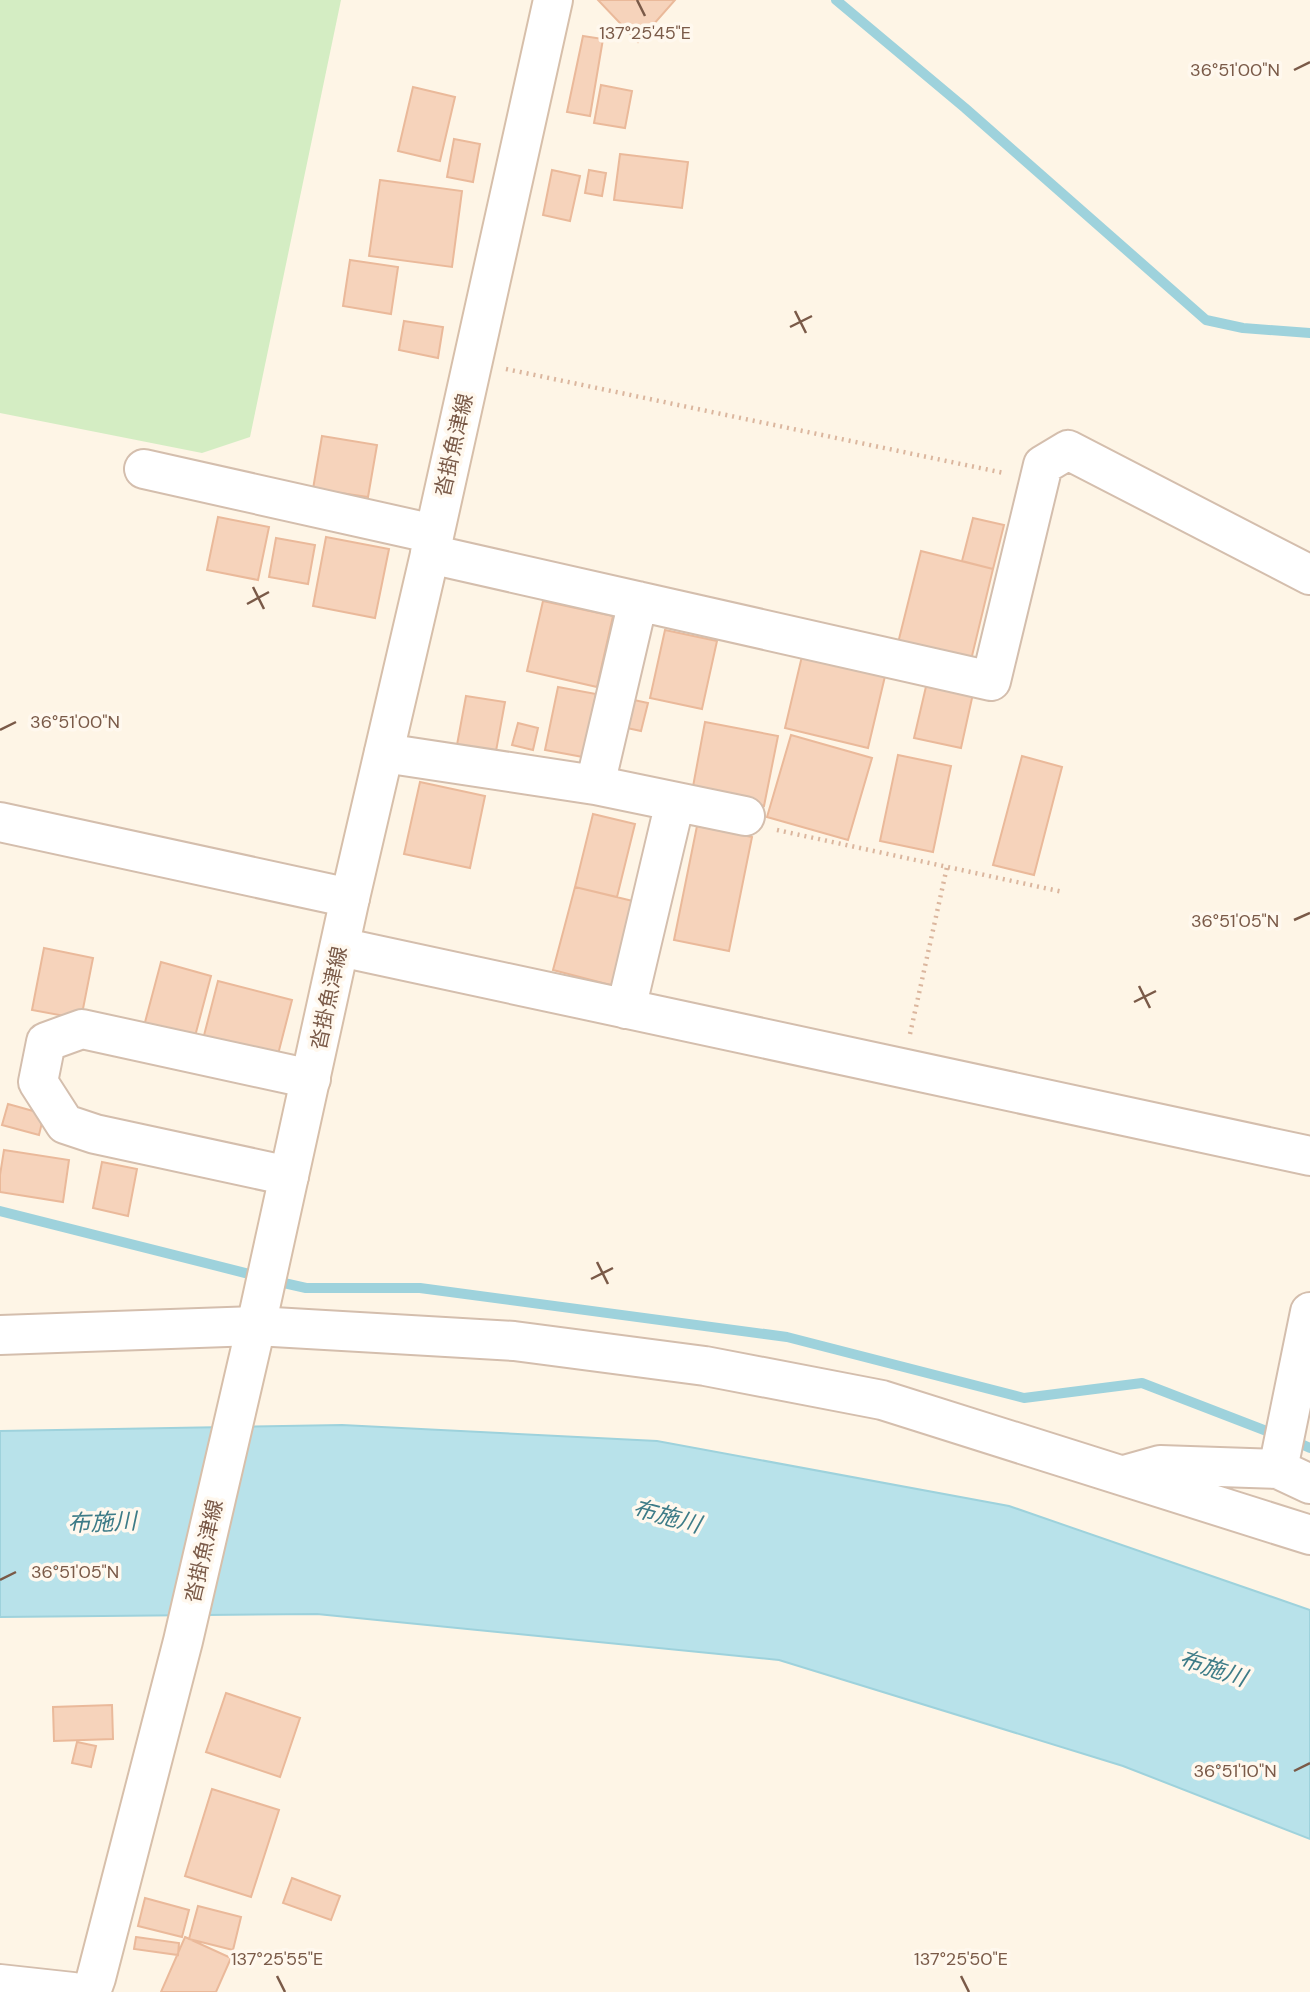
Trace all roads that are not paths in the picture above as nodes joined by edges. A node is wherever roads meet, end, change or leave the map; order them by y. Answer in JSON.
{"nodes":[{"id":1,"x":553,"y":0,"type":"edge"},
{"id":2,"x":145,"y":469,"type":"dead end"},
{"id":3,"x":432,"y":544,"type":"junction"},
{"id":4,"x":1310,"y":575,"type":"edge"},
{"id":5,"x":638,"y":601,"type":"junction"},
{"id":6,"x":384,"y":753,"type":"junction"},
{"id":7,"x":595,"y":785,"type":"junction"},
{"id":8,"x":675,"y":802,"type":"junction"},
{"id":9,"x":745,"y":816,"type":"road end"},
{"id":10,"x":0,"y":822,"type":"edge"},
{"id":11,"x":350,"y":898,"type":"junction"},
{"id":12,"x":340,"y":947,"type":"junction"},
{"id":13,"x":626,"y":1009,"type":"junction"},
{"id":14,"x":311,"y":1079,"type":"junction"},
{"id":15,"x":1310,"y":1156,"type":"edge"},
{"id":16,"x":289,"y":1176,"type":"junction"},
{"id":17,"x":1310,"y":1312,"type":"edge"},
{"id":18,"x":256,"y":1326,"type":"junction"},
{"id":19,"x":0,"y":1335,"type":"edge"},
{"id":20,"x":1123,"y":1476,"type":"junction"},
{"id":21,"x":1294,"y":1477,"type":"edge"},
{"id":22,"x":1310,"y":1535,"type":"edge"},
{"id":23,"x":0,"y":1984,"type":"edge"},
{"id":24,"x":73,"y":1992,"type":"edge"},
{"id":25,"x":91,"y":1992,"type":"edge"}],
"edges":[{"from":1,"to":3,"type":"street","name":"沓掛魚津線"},
{"from":2,"to":3,"type":"street"},
{"from":3,"to":5,"type":"street"},
{"from":3,"to":6,"type":"street","name":"沓掛魚津線"},
{"from":4,"to":5,"type":"street"},
{"from":5,"to":7,"type":"street"},
{"from":6,"to":7,"type":"street"},
{"from":6,"to":11,"type":"street","name":"沓掛魚津線"},
{"from":7,"to":8,"type":"street"},
{"from":8,"to":9,"type":"street"},
{"from":8,"to":13,"type":"street"},
{"from":10,"to":11,"type":"street"},
{"from":11,"to":12,"type":"street","name":"沓掛魚津線"},
{"from":12,"to":13,"type":"street"},
{"from":12,"to":14,"type":"street","name":"沓掛魚津線"},
{"from":13,"to":15,"type":"street"},
{"from":14,"to":16,"type":"street","name":"沓掛魚津線"},
{"from":14,"to":16,"type":"street"},
{"from":16,"to":18,"type":"street","name":"沓掛魚津線"},
{"from":17,"to":21,"type":"street"},
{"from":18,"to":19,"type":"street"},
{"from":18,"to":20,"type":"street"},
{"from":18,"to":25,"type":"street","name":"沓掛魚津線"},
{"from":20,"to":21,"type":"street"},
{"from":20,"to":22,"type":"street"},
{"from":23,"to":24,"type":"street"}]}
